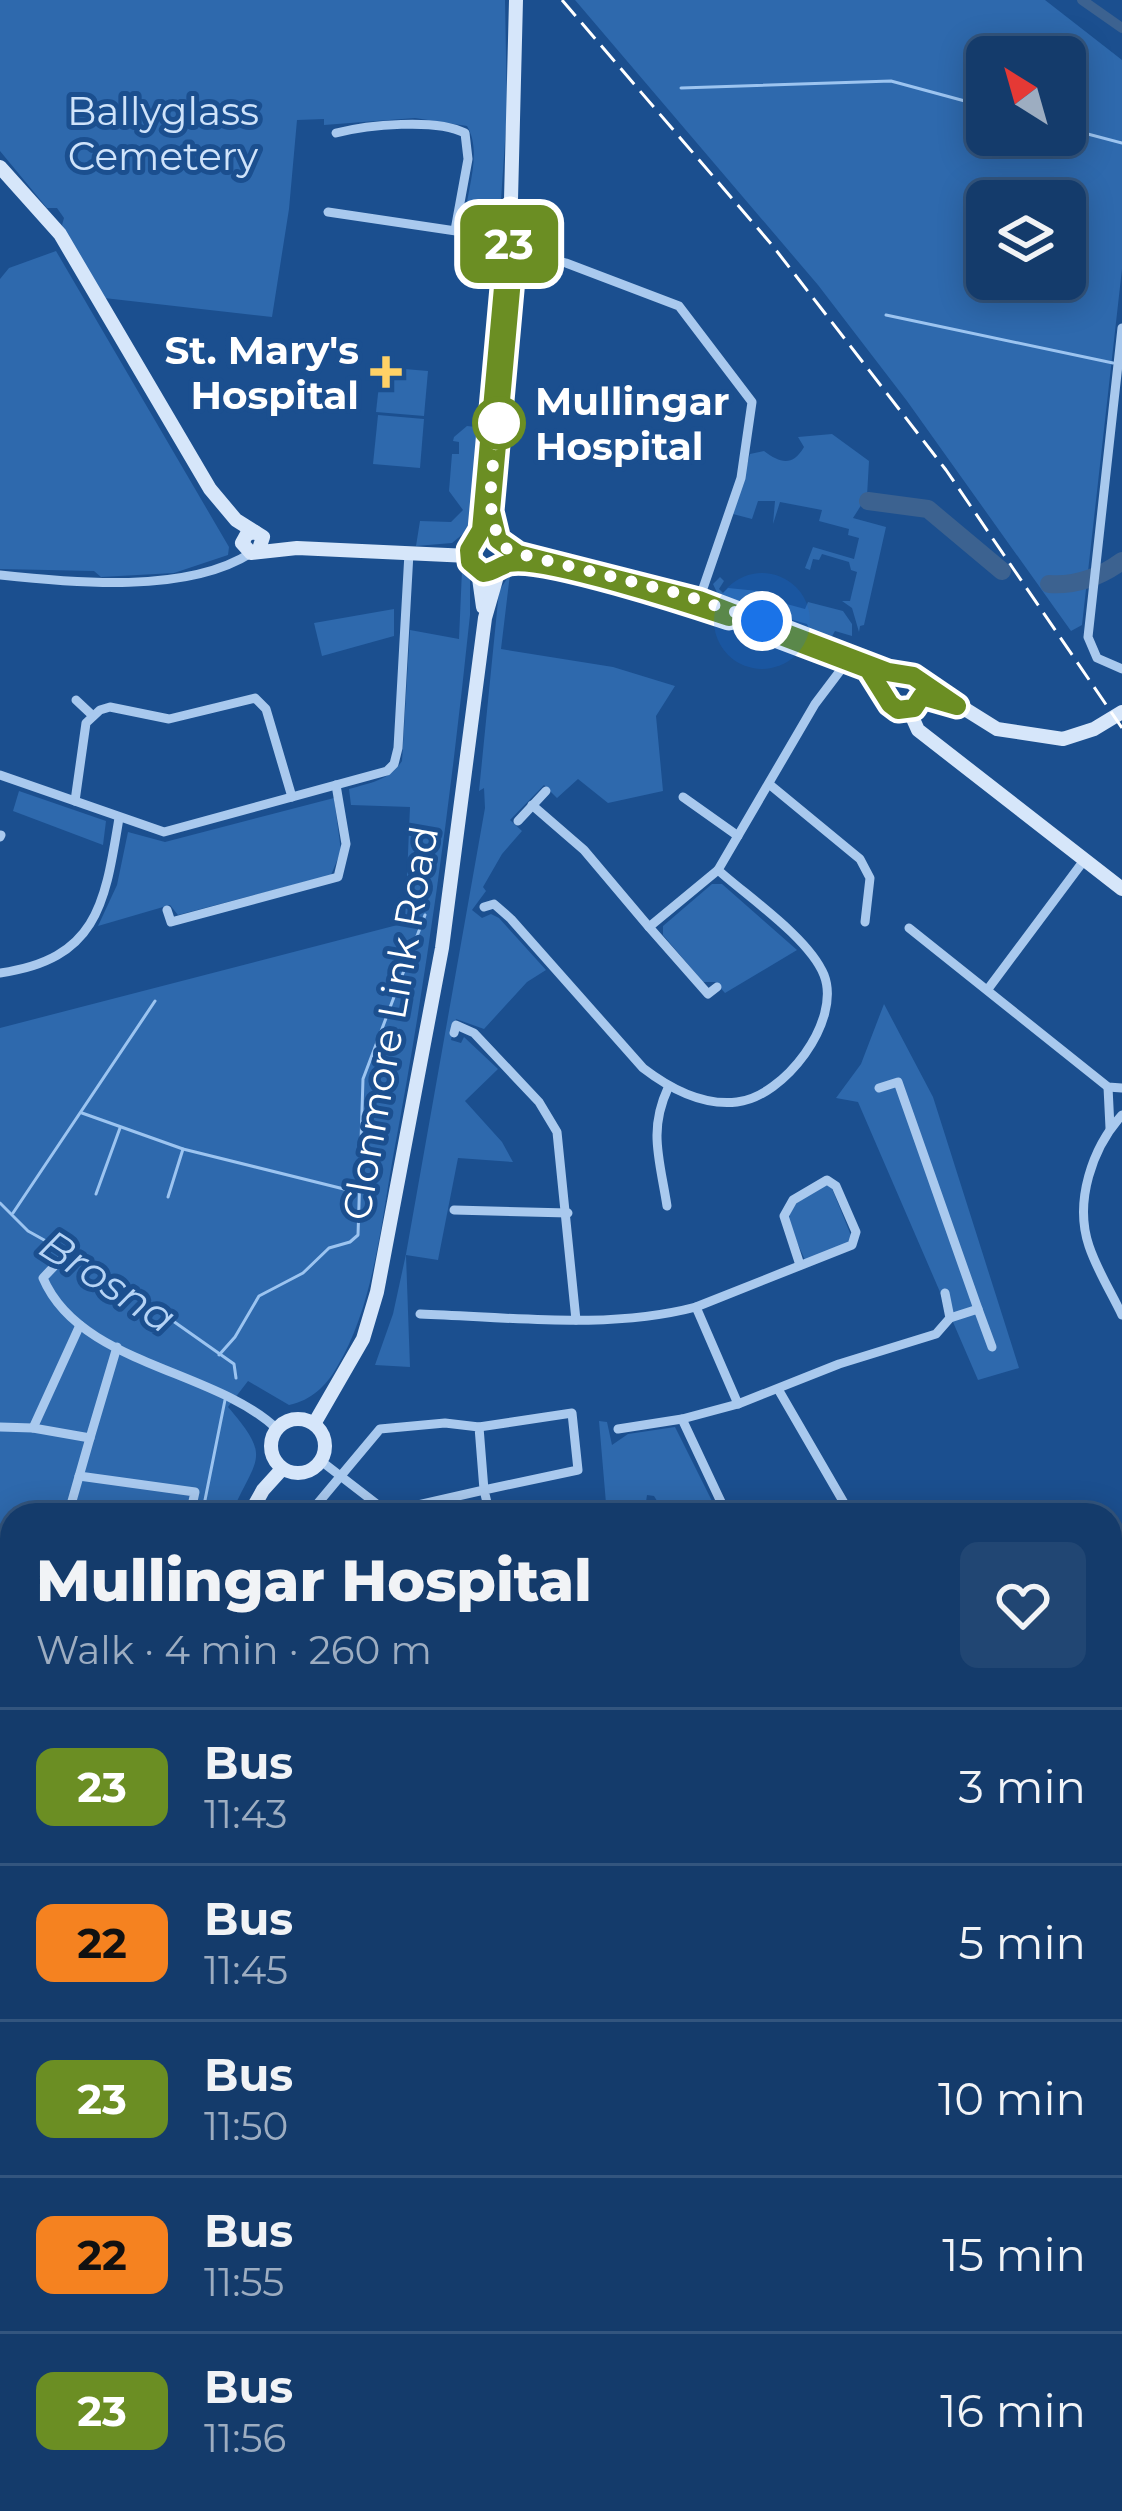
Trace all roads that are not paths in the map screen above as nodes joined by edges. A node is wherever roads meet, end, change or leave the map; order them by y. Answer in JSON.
{"nodes":[{"id":1,"x":515,"y":0,"type":"edge"},
{"id":2,"x":336,"y":133,"type":"dead end"},
{"id":3,"x":0,"y":167,"type":"edge"},
{"id":4,"x":328,"y":212,"type":"dead end"},
{"id":5,"x":455,"y":230,"type":"junction"},
{"id":6,"x":511,"y":245,"type":"junction"},
{"id":7,"x":1122,"y":328,"type":"edge"},
{"id":8,"x":500,"y":542,"type":"junction"},
{"id":9,"x":252,"y":543,"type":"junction"},
{"id":10,"x":471,"y":550,"type":"junction"},
{"id":11,"x":409,"y":554,"type":"junction"},
{"id":12,"x":500,"y":568,"type":"junction"},
{"id":13,"x":478,"y":571,"type":"junction"},
{"id":14,"x":0,"y":575,"type":"edge"},
{"id":15,"x":698,"y":599,"type":"junction"},
{"id":16,"x":729,"y":617,"type":"junction"},
{"id":17,"x":484,"y":618,"type":"junction"},
{"id":18,"x":783,"y":629,"type":"junction"},
{"id":19,"x":809,"y":645,"type":"junction"},
{"id":20,"x":849,"y":659,"type":"junction"},
{"id":21,"x":1122,"y":670,"type":"edge"},
{"id":22,"x":904,"y":674,"type":"junction"},
{"id":23,"x":922,"y":689,"type":"junction"},
{"id":24,"x":885,"y":694,"type":"junction"},
{"id":25,"x":76,"y":700,"type":"dead end"},
{"id":26,"x":909,"y":710,"type":"junction"},
{"id":27,"x":1122,"y":712,"type":"edge"},
{"id":28,"x":92,"y":715,"type":"junction"},
{"id":29,"x":0,"y":775,"type":"edge"},
{"id":30,"x":769,"y":784,"type":"junction"},
{"id":31,"x":336,"y":785,"type":"junction"},
{"id":32,"x":546,"y":791,"type":"dead end"},
{"id":33,"x":292,"y":797,"type":"junction"},
{"id":34,"x":683,"y":797,"type":"dead end"},
{"id":35,"x":75,"y":801,"type":"junction"},
{"id":36,"x":532,"y":806,"type":"junction"},
{"id":37,"x":119,"y":818,"type":"junction"},
{"id":38,"x":518,"y":821,"type":"dead end"},
{"id":39,"x":738,"y":836,"type":"junction"},
{"id":40,"x":1086,"y":858,"type":"junction"},
{"id":41,"x":718,"y":870,"type":"junction"},
{"id":42,"x":1122,"y":889,"type":"edge"},
{"id":43,"x":484,"y":907,"type":"dead end"},
{"id":44,"x":167,"y":910,"type":"dead end"},
{"id":45,"x":866,"y":922,"type":"dead end"},
{"id":46,"x":649,"y":927,"type":"junction"},
{"id":47,"x":909,"y":928,"type":"dead end"},
{"id":48,"x":0,"y":973,"type":"edge"},
{"id":49,"x":717,"y":988,"type":"dead end"},
{"id":50,"x":988,"y":989,"type":"junction"},
{"id":51,"x":454,"y":1033,"type":"dead end"},
{"id":52,"x":1108,"y":1087,"type":"junction"},
{"id":53,"x":668,"y":1088,"type":"junction"},
{"id":54,"x":879,"y":1088,"type":"dead end"},
{"id":55,"x":1122,"y":1088,"type":"edge"},
{"id":56,"x":1122,"y":1115,"type":"edge"},
{"id":57,"x":1110,"y":1128,"type":"junction"},
{"id":58,"x":667,"y":1206,"type":"dead end"},
{"id":59,"x":454,"y":1210,"type":"dead end"},
{"id":60,"x":568,"y":1213,"type":"junction"},
{"id":61,"x":60,"y":1260,"type":"dead end"},
{"id":62,"x":800,"y":1265,"type":"junction"},
{"id":63,"x":945,"y":1293,"type":"dead end"},
{"id":64,"x":696,"y":1307,"type":"junction"},
{"id":65,"x":978,"y":1309,"type":"junction"},
{"id":66,"x":420,"y":1314,"type":"dead end"},
{"id":67,"x":1122,"y":1315,"type":"edge"},
{"id":68,"x":950,"y":1318,"type":"junction"},
{"id":69,"x":576,"y":1320,"type":"junction"},
{"id":70,"x":80,"y":1324,"type":"junction"},
{"id":71,"x":117,"y":1347,"type":"junction"},
{"id":72,"x":992,"y":1348,"type":"dead end"},
{"id":73,"x":778,"y":1389,"type":"junction"},
{"id":74,"x":738,"y":1403,"type":"junction"},
{"id":75,"x":682,"y":1419,"type":"junction"},
{"id":76,"x":314,"y":1424,"type":"junction"},
{"id":77,"x":0,"y":1427,"type":"edge"},
{"id":78,"x":479,"y":1427,"type":"junction"},
{"id":79,"x":33,"y":1428,"type":"junction"},
{"id":80,"x":277,"y":1429,"type":"junction"},
{"id":81,"x":618,"y":1430,"type":"dead end"},
{"id":82,"x":90,"y":1438,"type":"junction"},
{"id":83,"x":595,"y":1468,"type":"dead end"},
{"id":84,"x":282,"y":1469,"type":"junction"},
{"id":85,"x":330,"y":1469,"type":"junction"},
{"id":86,"x":578,"y":1470,"type":"junction"},
{"id":87,"x":79,"y":1476,"type":"junction"},
{"id":88,"x":484,"y":1490,"type":"junction"},
{"id":89,"x":71,"y":1503,"type":"edge"},
{"id":90,"x":193,"y":1503,"type":"edge"},
{"id":91,"x":255,"y":1503,"type":"edge"},
{"id":92,"x":314,"y":1503,"type":"edge"},
{"id":93,"x":376,"y":1503,"type":"edge"},
{"id":94,"x":427,"y":1503,"type":"edge"},
{"id":95,"x":487,"y":1503,"type":"edge"},
{"id":96,"x":721,"y":1503,"type":"edge"},
{"id":97,"x":844,"y":1503,"type":"edge"}],
"edges":[{"from":1,"to":6,"type":"street"},
{"from":2,"to":5,"type":"street"},
{"from":3,"to":9,"type":"street"},
{"from":4,"to":5,"type":"street"},
{"from":5,"to":6,"type":"street"},
{"from":6,"to":8,"type":"street"},
{"from":6,"to":10,"type":"street"},
{"from":6,"to":15,"type":"street"},
{"from":7,"to":21,"type":"street"},
{"from":8,"to":10,"type":"street"},
{"from":8,"to":12,"type":"street"},
{"from":8,"to":15,"type":"street"},
{"from":9,"to":11,"type":"street"},
{"from":9,"to":14,"type":"street"},
{"from":10,"to":11,"type":"street"},
{"from":10,"to":13,"type":"street"},
{"from":11,"to":31,"type":"street"},
{"from":12,"to":13,"type":"street"},
{"from":12,"to":16,"type":"street"},
{"from":12,"to":17,"type":"street","name":"Clonmore Link Road"},
{"from":13,"to":17,"type":"street","name":"Clonmore Link Road"},
{"from":15,"to":16,"type":"street"},
{"from":15,"to":18,"type":"street"},
{"from":16,"to":19,"type":"street"},
{"from":17,"to":76,"type":"street","name":"Clonmore Link Road"},
{"from":18,"to":19,"type":"street"},
{"from":18,"to":22,"type":"street"},
{"from":19,"to":20,"type":"street"},
{"from":20,"to":24,"type":"street"},
{"from":20,"to":30,"type":"street"},
{"from":22,"to":23,"type":"street"},
{"from":22,"to":24,"type":"street"},
{"from":23,"to":26,"type":"street"},
{"from":23,"to":27,"type":"street"},
{"from":24,"to":26,"type":"street"},
{"from":25,"to":28,"type":"street"},
{"from":26,"to":40,"type":"street"},
{"from":28,"to":33,"type":"street"},
{"from":28,"to":35,"type":"street"},
{"from":29,"to":35,"type":"street"},
{"from":30,"to":39,"type":"street"},
{"from":30,"to":45,"type":"street"},
{"from":31,"to":33,"type":"street"},
{"from":31,"to":44,"type":"street"},
{"from":32,"to":36,"type":"street"},
{"from":33,"to":37,"type":"street"},
{"from":34,"to":39,"type":"street"},
{"from":35,"to":37,"type":"street"},
{"from":36,"to":38,"type":"street"},
{"from":36,"to":46,"type":"street"},
{"from":37,"to":48,"type":"street"},
{"from":39,"to":41,"type":"street"},
{"from":40,"to":42,"type":"street"},
{"from":40,"to":50,"type":"street"},
{"from":41,"to":46,"type":"street"},
{"from":41,"to":53,"type":"street"},
{"from":43,"to":53,"type":"street"},
{"from":46,"to":49,"type":"street"},
{"from":47,"to":50,"type":"street"},
{"from":50,"to":52,"type":"street"},
{"from":51,"to":60,"type":"street"},
{"from":52,"to":55,"type":"street"},
{"from":52,"to":57,"type":"street"},
{"from":53,"to":58,"type":"street"},
{"from":54,"to":65,"type":"street"},
{"from":56,"to":57,"type":"street"},
{"from":57,"to":67,"type":"street"},
{"from":59,"to":60,"type":"street"},
{"from":60,"to":69,"type":"street"},
{"from":61,"to":70,"type":"street"},
{"from":62,"to":62,"type":"street"},
{"from":62,"to":64,"type":"street"},
{"from":63,"to":68,"type":"street"},
{"from":64,"to":69,"type":"street"},
{"from":64,"to":74,"type":"street"},
{"from":65,"to":68,"type":"street"},
{"from":65,"to":72,"type":"street"},
{"from":66,"to":69,"type":"street"},
{"from":68,"to":73,"type":"street"},
{"from":70,"to":71,"type":"street"},
{"from":70,"to":79,"type":"street"},
{"from":71,"to":80,"type":"street"},
{"from":71,"to":82,"type":"street"},
{"from":73,"to":74,"type":"street"},
{"from":73,"to":97,"type":"street"},
{"from":74,"to":75,"type":"street"},
{"from":75,"to":81,"type":"street"},
{"from":75,"to":96,"type":"street"},
{"from":76,"to":80,"type":"street"},
{"from":76,"to":85,"type":"street"},
{"from":77,"to":79,"type":"street"},
{"from":78,"to":85,"type":"street"},
{"from":78,"to":86,"type":"street"},
{"from":78,"to":88,"type":"street"},
{"from":79,"to":82,"type":"street"},
{"from":80,"to":84,"type":"street"},
{"from":82,"to":87,"type":"street"},
{"from":83,"to":86,"type":"street"},
{"from":84,"to":85,"type":"street"},
{"from":84,"to":91,"type":"street"},
{"from":85,"to":92,"type":"street"},
{"from":85,"to":93,"type":"street"},
{"from":86,"to":88,"type":"street"},
{"from":87,"to":89,"type":"street"},
{"from":87,"to":90,"type":"street"},
{"from":88,"to":94,"type":"street"},
{"from":88,"to":95,"type":"street"}]}
